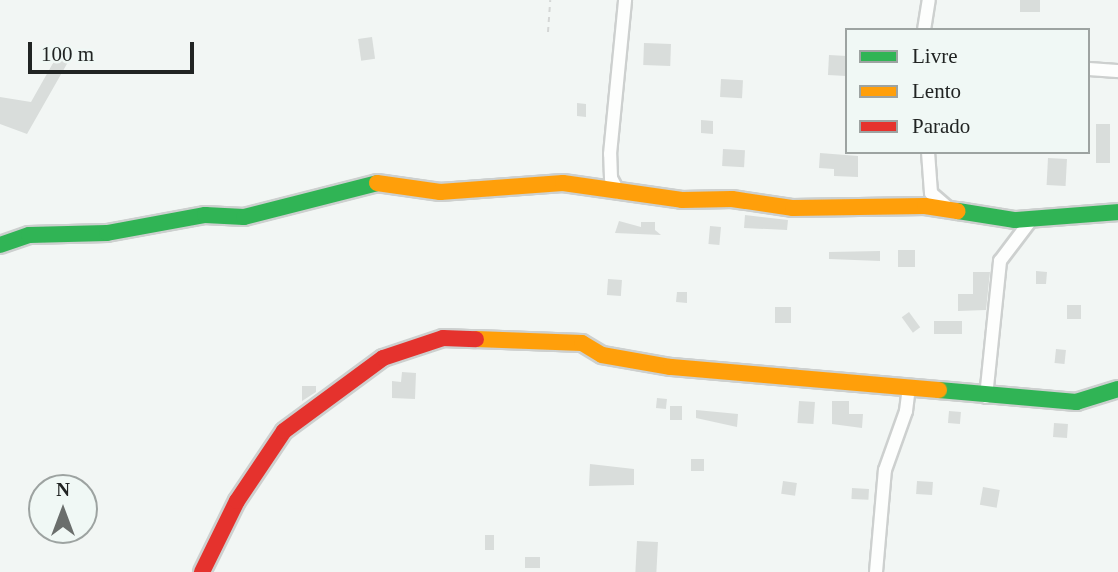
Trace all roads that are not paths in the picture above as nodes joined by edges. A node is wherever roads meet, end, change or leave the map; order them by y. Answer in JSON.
{"nodes":[{"id":1,"x":625,"y":0,"type":"edge"},
{"id":2,"x":929,"y":0,"type":"edge"},
{"id":3,"x":924,"y":28,"type":"edge"},
{"id":4,"x":1090,"y":69,"type":"edge"},
{"id":5,"x":1118,"y":71,"type":"edge"},
{"id":6,"x":928,"y":154,"type":"edge"},
{"id":7,"x":619,"y":193,"type":"junction"},
{"id":8,"x":948,"y":208,"type":"junction"},
{"id":9,"x":1118,"y":212,"type":"edge"},
{"id":10,"x":1031,"y":220,"type":"junction"},
{"id":11,"x":0,"y":245,"type":"edge"},
{"id":12,"x":909,"y":386,"type":"junction"},
{"id":13,"x":1118,"y":389,"type":"edge"},
{"id":14,"x":986,"y":397,"type":"junction"},
{"id":15,"x":202,"y":572,"type":"edge"},
{"id":16,"x":876,"y":572,"type":"edge"}],
"edges":[{"from":1,"to":7,"type":"street"},
{"from":2,"to":3,"type":"street"},
{"from":4,"to":5,"type":"street"},
{"from":6,"to":8,"type":"street"},
{"from":7,"to":8,"type":"street"},
{"from":7,"to":11,"type":"street"},
{"from":8,"to":10,"type":"street"},
{"from":9,"to":10,"type":"street"},
{"from":10,"to":14,"type":"street"},
{"from":12,"to":14,"type":"street"},
{"from":12,"to":15,"type":"street"},
{"from":12,"to":16,"type":"street"},
{"from":13,"to":14,"type":"street"}]}
